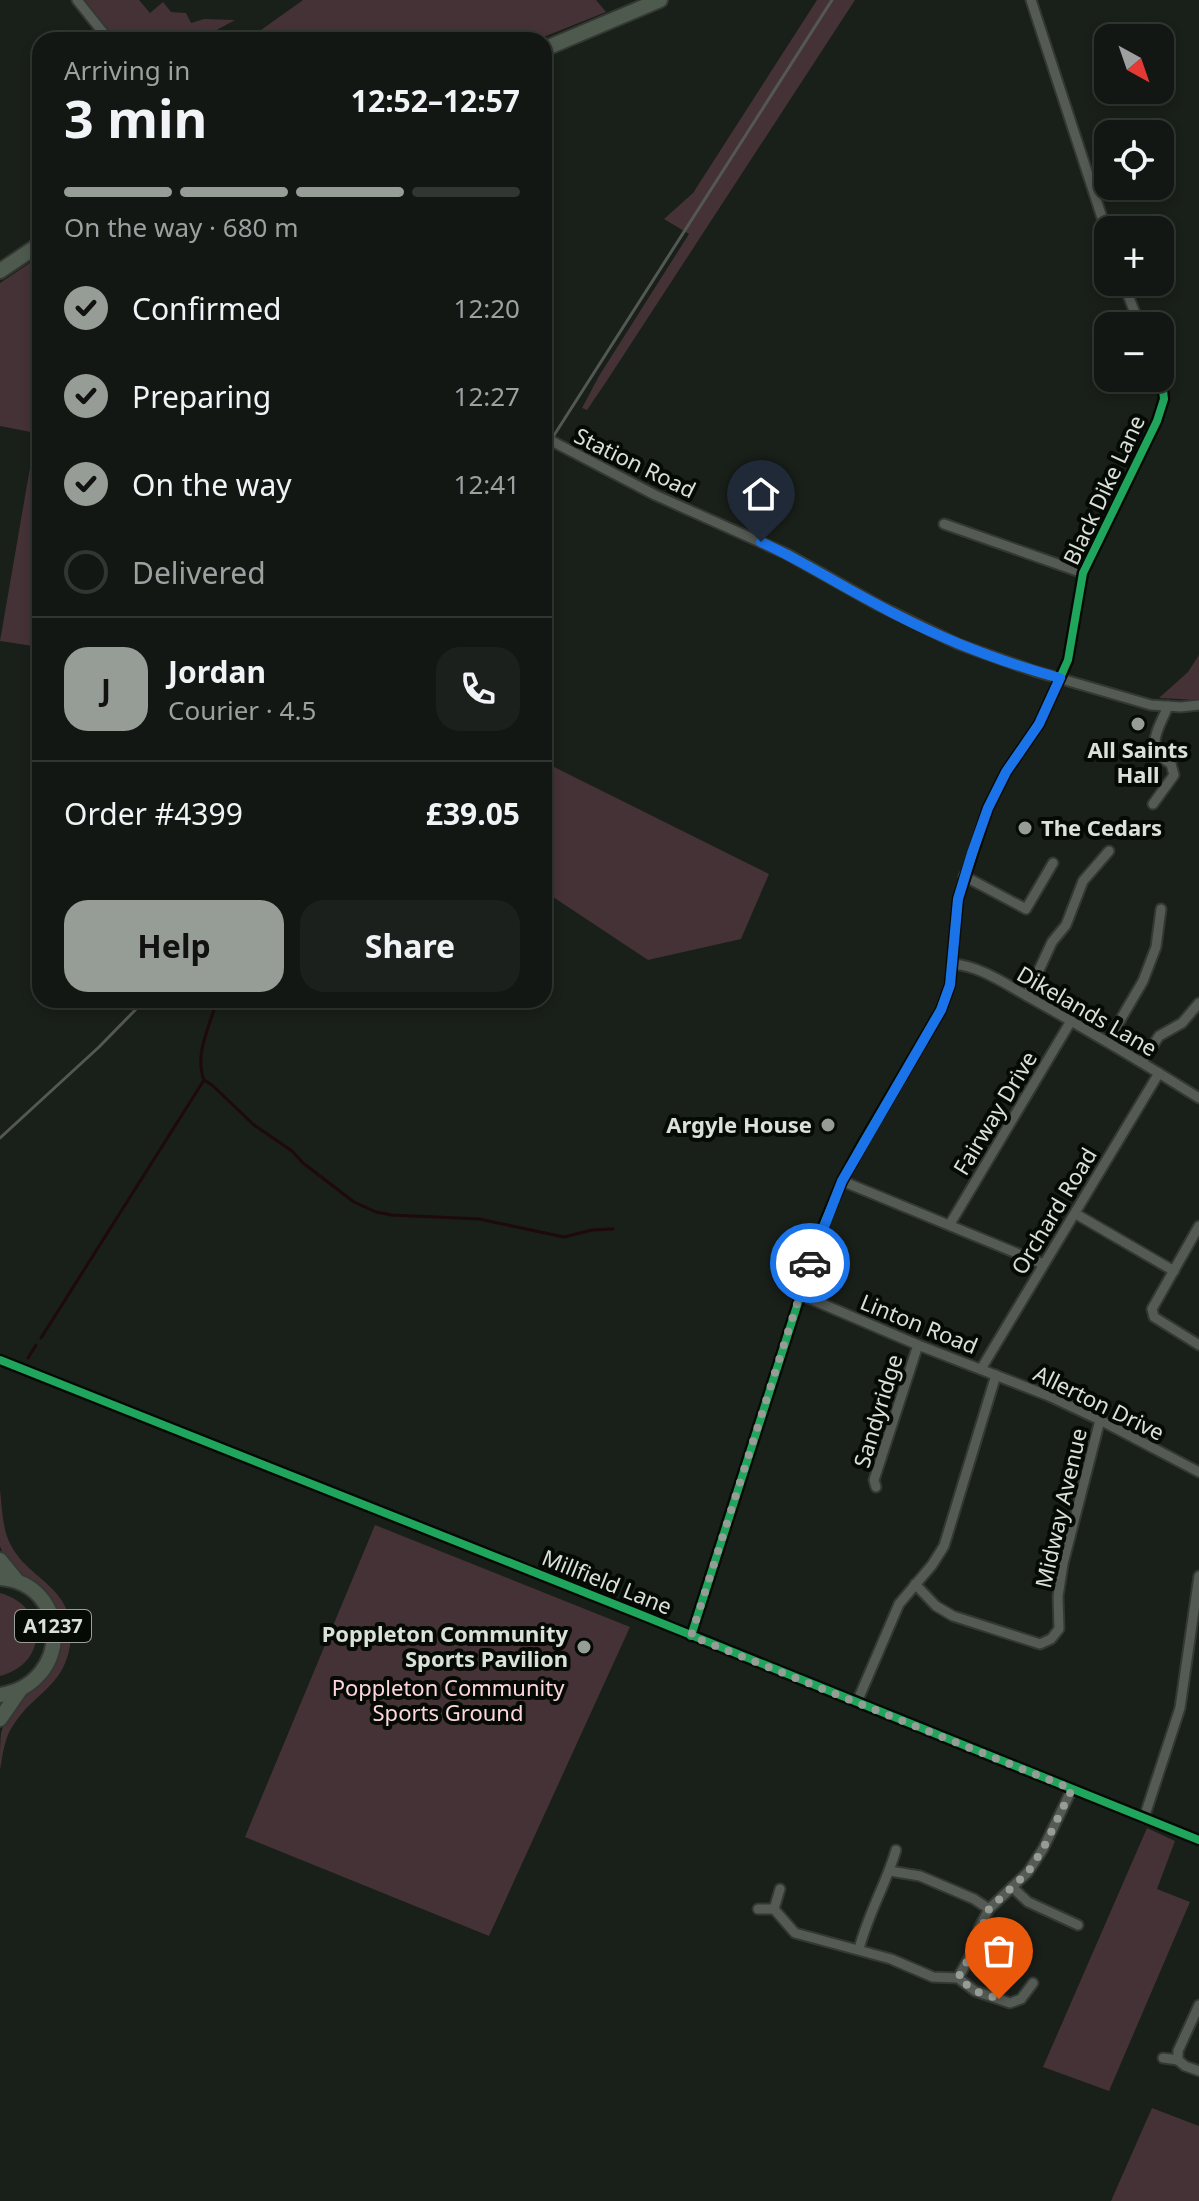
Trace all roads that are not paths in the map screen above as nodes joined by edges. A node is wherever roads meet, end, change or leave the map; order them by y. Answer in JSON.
{"nodes":[{"id":1,"x":77,"y":0,"type":"edge"},
{"id":2,"x":660,"y":0,"type":"edge"},
{"id":3,"x":1031,"y":0,"type":"edge"},
{"id":4,"x":102,"y":32,"type":"edge"},
{"id":5,"x":552,"y":46,"type":"edge"},
{"id":6,"x":1101,"y":216,"type":"edge"},
{"id":7,"x":32,"y":249,"type":"edge"},
{"id":8,"x":0,"y":271,"type":"edge"},
{"id":9,"x":1163,"y":392,"type":"edge"},
{"id":10,"x":552,"y":441,"type":"edge"},
{"id":11,"x":944,"y":524,"type":"dead end"},
{"id":12,"x":1083,"y":573,"type":"junction"},
{"id":13,"x":1060,"y":678,"type":"junction"},
{"id":14,"x":1199,"y":705,"type":"edge"},
{"id":15,"x":1168,"y":706,"type":"junction"},
{"id":16,"x":1153,"y":804,"type":"dead end"},
{"id":17,"x":1109,"y":851,"type":"dead end"},
{"id":18,"x":1053,"y":863,"type":"dead end"},
{"id":19,"x":964,"y":876,"type":"junction"},
{"id":20,"x":1161,"y":909,"type":"dead end"},
{"id":21,"x":953,"y":964,"type":"junction"},
{"id":22,"x":1027,"y":996,"type":"junction"},
{"id":23,"x":1199,"y":1003,"type":"edge"},
{"id":24,"x":1071,"y":1021,"type":"junction"},
{"id":25,"x":1108,"y":1041,"type":"junction"},
{"id":26,"x":1142,"y":1062,"type":"junction"},
{"id":27,"x":1159,"y":1073,"type":"junction"},
{"id":28,"x":1199,"y":1098,"type":"edge"},
{"id":29,"x":842,"y":1181,"type":"junction"},
{"id":30,"x":1076,"y":1214,"type":"junction"},
{"id":31,"x":950,"y":1224,"type":"junction"},
{"id":32,"x":1199,"y":1226,"type":"edge"},
{"id":33,"x":1043,"y":1264,"type":"junction"},
{"id":34,"x":1174,"y":1271,"type":"junction"},
{"id":35,"x":799,"y":1294,"type":"junction"},
{"id":36,"x":918,"y":1345,"type":"junction"},
{"id":37,"x":1199,"y":1345,"type":"edge"},
{"id":38,"x":0,"y":1360,"type":"edge"},
{"id":39,"x":981,"y":1369,"type":"junction"},
{"id":40,"x":996,"y":1375,"type":"junction"},
{"id":41,"x":1100,"y":1420,"type":"junction"},
{"id":42,"x":1199,"y":1472,"type":"edge"},
{"id":43,"x":876,"y":1487,"type":"dead end"},
{"id":44,"x":0,"y":1560,"type":"edge"},
{"id":45,"x":1199,"y":1576,"type":"edge"},
{"id":46,"x":0,"y":1578,"type":"edge"},
{"id":47,"x":17,"y":1581,"type":"junction"},
{"id":48,"x":915,"y":1584,"type":"junction"},
{"id":49,"x":691,"y":1636,"type":"junction"},
{"id":50,"x":21,"y":1690,"type":"junction"},
{"id":51,"x":0,"y":1695,"type":"edge"},
{"id":52,"x":857,"y":1702,"type":"junction"},
{"id":53,"x":0,"y":1719,"type":"edge"},
{"id":54,"x":1072,"y":1789,"type":"junction"},
{"id":55,"x":1144,"y":1818,"type":"junction"},
{"id":56,"x":1199,"y":1840,"type":"edge"},
{"id":57,"x":896,"y":1850,"type":"dead end"},
{"id":58,"x":890,"y":1871,"type":"junction"},
{"id":59,"x":1012,"y":1887,"type":"junction"},
{"id":60,"x":780,"y":1889,"type":"dead end"},
{"id":61,"x":758,"y":1909,"type":"dead end"},
{"id":62,"x":774,"y":1909,"type":"junction"},
{"id":63,"x":989,"y":1909,"type":"junction"},
{"id":64,"x":1078,"y":1925,"type":"dead end"},
{"id":65,"x":859,"y":1949,"type":"junction"},
{"id":66,"x":958,"y":1978,"type":"junction"},
{"id":67,"x":1033,"y":1983,"type":"dead end"},
{"id":68,"x":1199,"y":2005,"type":"edge"},
{"id":69,"x":1163,"y":2058,"type":"dead end"},
{"id":70,"x":1178,"y":2060,"type":"junction"},
{"id":71,"x":1199,"y":2071,"type":"edge"}],
"edges":[{"from":1,"to":4,"type":"street"},
{"from":2,"to":5,"type":"highway"},
{"from":3,"to":6,"type":"street"},
{"from":7,"to":8,"type":"highway"},
{"from":9,"to":12,"type":"street","name":"Black Dike Lane"},
{"from":10,"to":13,"type":"street","name":"Station Road"},
{"from":11,"to":12,"type":"street"},
{"from":12,"to":13,"type":"street","name":"Black Dike Lane"},
{"from":13,"to":15,"type":"street","name":"Station Road"},
{"from":13,"to":19,"type":"street","name":"Black Dike Lane"},
{"from":14,"to":15,"type":"street","name":"Station Road"},
{"from":15,"to":16,"type":"street"},
{"from":17,"to":22,"type":"street"},
{"from":18,"to":19,"type":"street"},
{"from":19,"to":21,"type":"street","name":"Black Dike Lane"},
{"from":20,"to":25,"type":"street"},
{"from":21,"to":22,"type":"street","name":"Dikelands Lane"},
{"from":21,"to":29,"type":"street","name":"Black Dike Lane"},
{"from":22,"to":24,"type":"street","name":"Dikelands Lane"},
{"from":23,"to":26,"type":"street"},
{"from":24,"to":25,"type":"street","name":"Dikelands Lane"},
{"from":24,"to":31,"type":"street","name":"Fairway Drive"},
{"from":25,"to":26,"type":"street","name":"Dikelands Lane"},
{"from":26,"to":27,"type":"street","name":"Dikelands Lane"},
{"from":27,"to":28,"type":"street","name":"Dikelands Lane"},
{"from":27,"to":30,"type":"street","name":"Orchard Road"},
{"from":29,"to":31,"type":"street"},
{"from":29,"to":35,"type":"street","name":"Black Dike Lane"},
{"from":30,"to":33,"type":"street","name":"Orchard Road"},
{"from":30,"to":34,"type":"street"},
{"from":31,"to":33,"type":"street"},
{"from":32,"to":34,"type":"street"},
{"from":33,"to":39,"type":"street","name":"Orchard Road"},
{"from":34,"to":37,"type":"street"},
{"from":35,"to":36,"type":"street","name":"Linton Road"},
{"from":35,"to":49,"type":"street","name":"Black Dike Lane"},
{"from":36,"to":39,"type":"street","name":"Linton Road"},
{"from":36,"to":43,"type":"street","name":"Sandyridge"},
{"from":38,"to":49,"type":"street","name":"Millfield Lane"},
{"from":39,"to":40,"type":"street","name":"Allerton Drive"},
{"from":40,"to":41,"type":"street","name":"Allerton Drive"},
{"from":40,"to":48,"type":"street"},
{"from":41,"to":42,"type":"street","name":"Allerton Drive"},
{"from":41,"to":48,"type":"street","name":"Midway Avenue"},
{"from":44,"to":47,"type":"highway","number":"A1237"},
{"from":45,"to":55,"type":"street"},
{"from":46,"to":47,"type":"highway","number":"A1237"},
{"from":47,"to":50,"type":"highway","number":"A1237"},
{"from":48,"to":52,"type":"street"},
{"from":49,"to":52,"type":"street","name":"Millfield Lane"},
{"from":50,"to":51,"type":"highway"},
{"from":50,"to":53,"type":"highway","number":"A1237"},
{"from":52,"to":54,"type":"street","name":"Millfield Lane"},
{"from":54,"to":55,"type":"street","name":"Millfield Lane"},
{"from":54,"to":59,"type":"street"},
{"from":55,"to":56,"type":"street","name":"Millfield Lane"},
{"from":57,"to":58,"type":"street"},
{"from":58,"to":63,"type":"street"},
{"from":58,"to":65,"type":"street"},
{"from":59,"to":63,"type":"street"},
{"from":59,"to":64,"type":"street"},
{"from":60,"to":62,"type":"street"},
{"from":61,"to":62,"type":"street"},
{"from":62,"to":65,"type":"street"},
{"from":63,"to":66,"type":"street"},
{"from":65,"to":66,"type":"street"},
{"from":66,"to":67,"type":"street"},
{"from":68,"to":70,"type":"street"},
{"from":69,"to":70,"type":"street"},
{"from":70,"to":71,"type":"street"}]}
